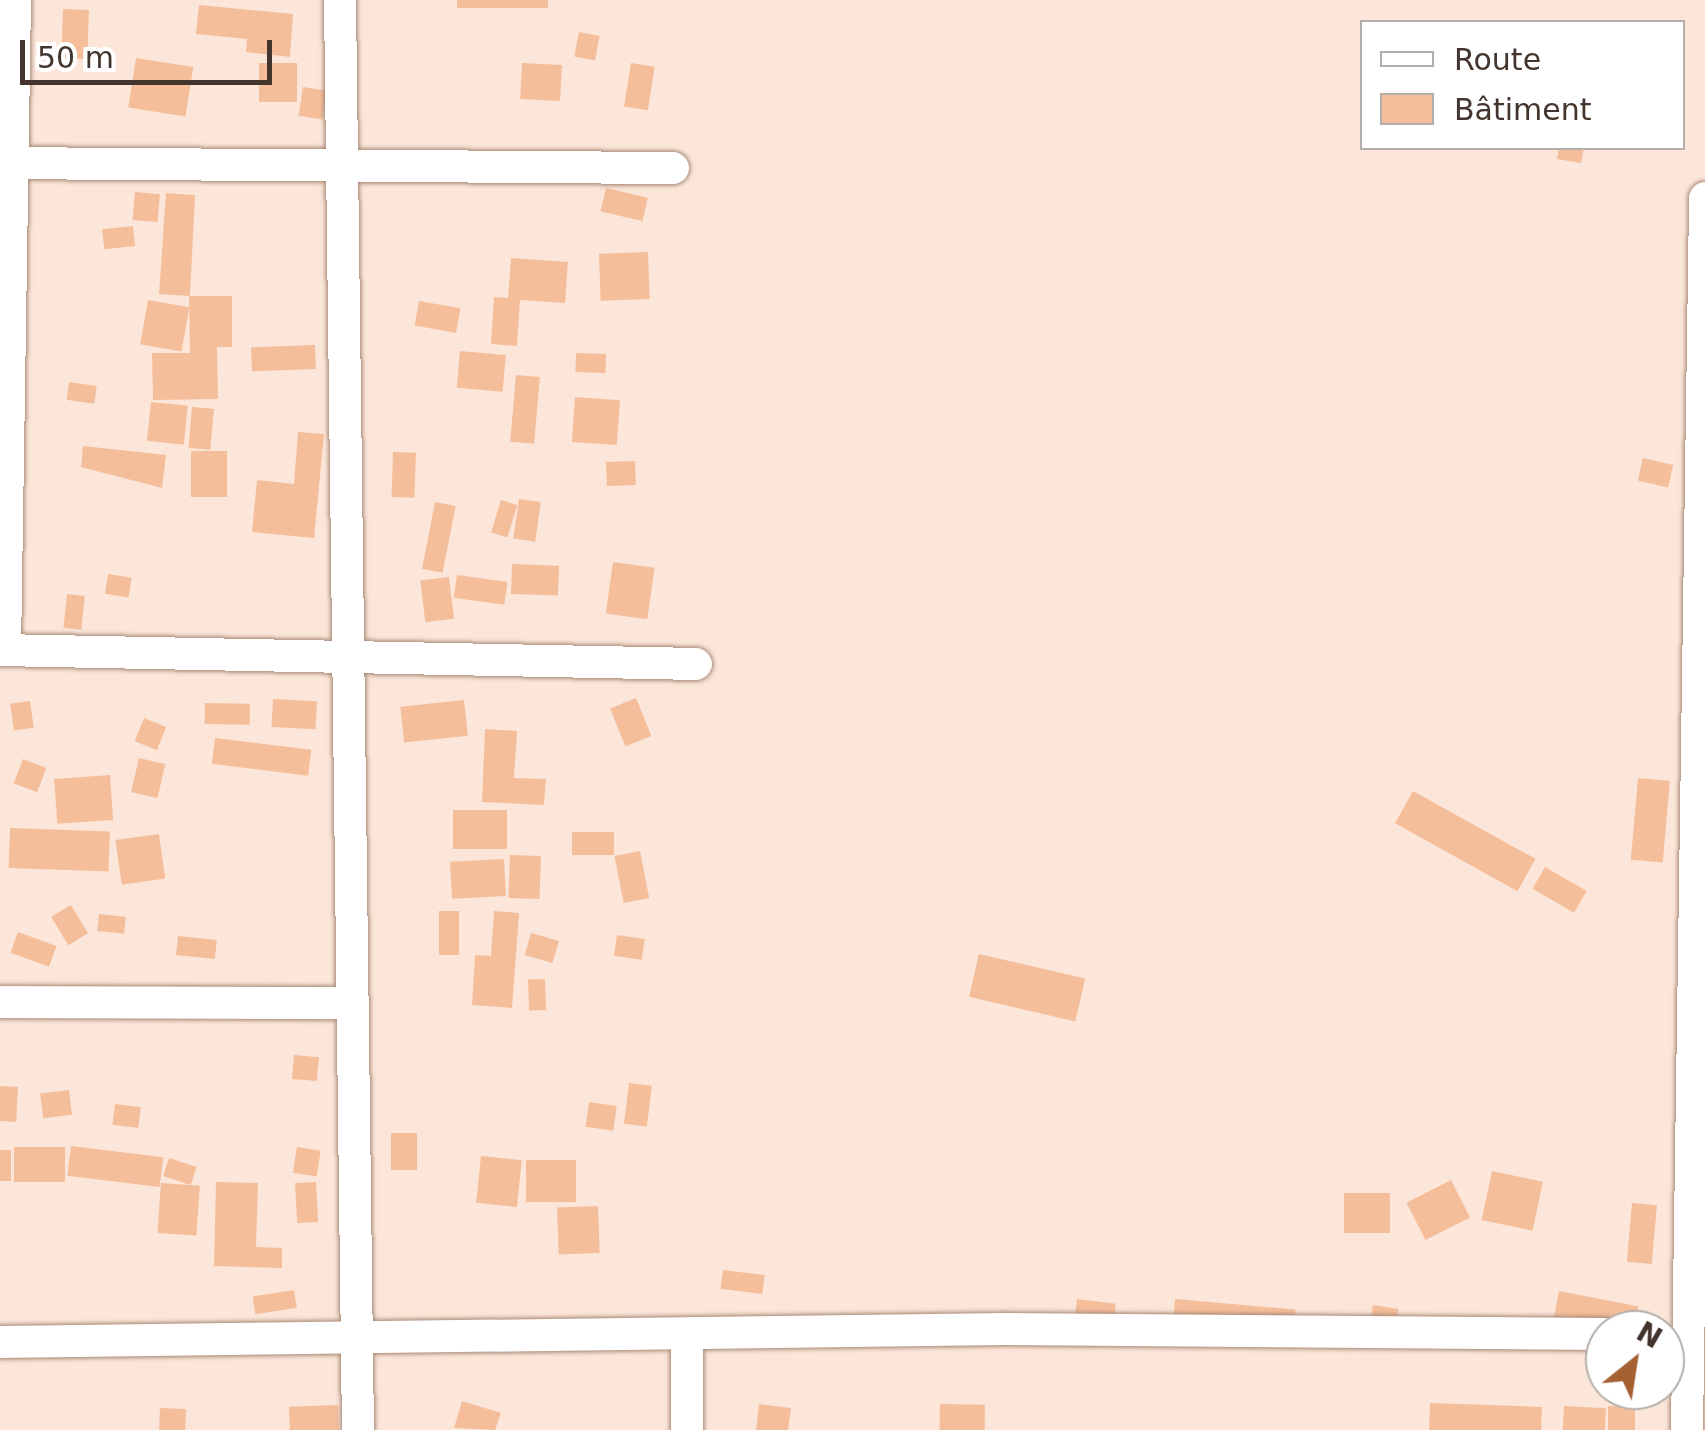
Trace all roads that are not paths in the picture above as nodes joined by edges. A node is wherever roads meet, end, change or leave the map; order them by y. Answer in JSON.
{"nodes":[{"id":1,"x":15,"y":0,"type":"edge"},
{"id":2,"x":340,"y":0,"type":"edge"},
{"id":3,"x":6,"y":163,"type":"edge"},
{"id":4,"x":342,"y":166,"type":"junction"},
{"id":5,"x":673,"y":168,"type":"dead end"},
{"id":6,"x":1703,"y":205,"type":"edge"},
{"id":7,"x":3,"y":650,"type":"edge"},
{"id":8,"x":348,"y":650,"type":"junction"},
{"id":9,"x":696,"y":664,"type":"dead end"},
{"id":10,"x":0,"y":1002,"type":"edge"},
{"id":11,"x":352,"y":1003,"type":"junction"},
{"id":12,"x":687,"y":1334,"type":"junction"},
{"id":13,"x":1585,"y":1334,"type":"edge"},
{"id":14,"x":1687,"y":1334,"type":"edge"},
{"id":15,"x":357,"y":1339,"type":"junction"},
{"id":16,"x":0,"y":1342,"type":"edge"},
{"id":17,"x":358,"y":1430,"type":"edge"},
{"id":18,"x":687,"y":1430,"type":"edge"},
{"id":19,"x":1687,"y":1430,"type":"edge"}],
"edges":[{"from":1,"to":3,"type":"street"},
{"from":2,"to":4,"type":"street"},
{"from":3,"to":4,"type":"street"},
{"from":3,"to":7,"type":"street"},
{"from":4,"to":5,"type":"street"},
{"from":4,"to":8,"type":"street"},
{"from":6,"to":14,"type":"street"},
{"from":7,"to":8,"type":"street"},
{"from":8,"to":9,"type":"street"},
{"from":8,"to":11,"type":"street"},
{"from":10,"to":11,"type":"street"},
{"from":11,"to":15,"type":"street"},
{"from":12,"to":13,"type":"street"},
{"from":12,"to":15,"type":"street"},
{"from":12,"to":18,"type":"street"},
{"from":14,"to":19,"type":"street"},
{"from":15,"to":16,"type":"street"},
{"from":15,"to":17,"type":"street"}]}
